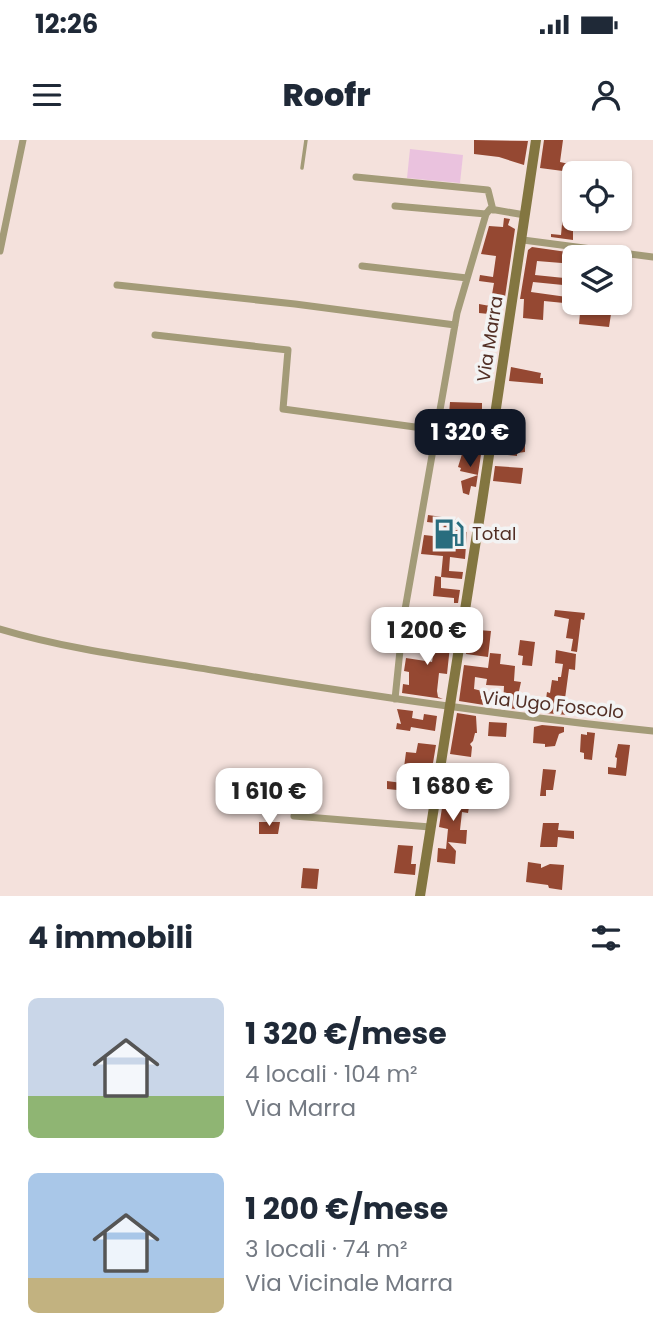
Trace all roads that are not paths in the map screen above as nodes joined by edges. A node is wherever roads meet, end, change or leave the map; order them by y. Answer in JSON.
{"nodes":[{"id":1,"x":23,"y":140,"type":"edge"},
{"id":2,"x":306,"y":140,"type":"edge"},
{"id":3,"x":536,"y":140,"type":"edge"},
{"id":4,"x":302,"y":168,"type":"dead end"},
{"id":5,"x":356,"y":177,"type":"dead end"},
{"id":6,"x":395,"y":206,"type":"dead end"},
{"id":7,"x":490,"y":212,"type":"junction"},
{"id":8,"x":525,"y":215,"type":"junction"},
{"id":9,"x":523,"y":240,"type":"junction"},
{"id":10,"x":0,"y":251,"type":"edge"},
{"id":11,"x":653,"y":257,"type":"edge"},
{"id":12,"x":362,"y":266,"type":"dead end"},
{"id":13,"x":467,"y":278,"type":"junction"},
{"id":14,"x":117,"y":285,"type":"dead end"},
{"id":15,"x":455,"y":325,"type":"junction"},
{"id":16,"x":155,"y":335,"type":"dead end"},
{"id":17,"x":437,"y":430,"type":"junction"},
{"id":18,"x":0,"y":629,"type":"edge"},
{"id":19,"x":395,"y":699,"type":"junction"},
{"id":20,"x":450,"y":708,"type":"junction"},
{"id":21,"x":653,"y":732,"type":"edge"},
{"id":22,"x":294,"y":816,"type":"dead end"},
{"id":23,"x":430,"y":827,"type":"junction"},
{"id":24,"x":420,"y":896,"type":"edge"}],
"edges":[{"from":1,"to":10,"type":"street"},
{"from":2,"to":4,"type":"lane"},
{"from":3,"to":8,"type":"main road","name":"Via Marra"},
{"from":5,"to":7,"type":"street"},
{"from":6,"to":7,"type":"street"},
{"from":7,"to":8,"type":"street"},
{"from":7,"to":13,"type":"street"},
{"from":8,"to":9,"type":"main road","name":"Via Marra"},
{"from":9,"to":11,"type":"street"},
{"from":9,"to":20,"type":"main road","name":"Via Marra"},
{"from":12,"to":13,"type":"street"},
{"from":13,"to":15,"type":"street"},
{"from":14,"to":15,"type":"street"},
{"from":15,"to":17,"type":"street"},
{"from":16,"to":17,"type":"street"},
{"from":17,"to":19,"type":"street"},
{"from":18,"to":19,"type":"street","name":"Via Ugo Foscolo"},
{"from":19,"to":20,"type":"street","name":"Via Ugo Foscolo"},
{"from":20,"to":21,"type":"street","name":"Via Ugo Foscolo"},
{"from":20,"to":23,"type":"main road","name":"Via Marra"},
{"from":22,"to":23,"type":"street"},
{"from":23,"to":24,"type":"main road","name":"Via Marra"}]}
